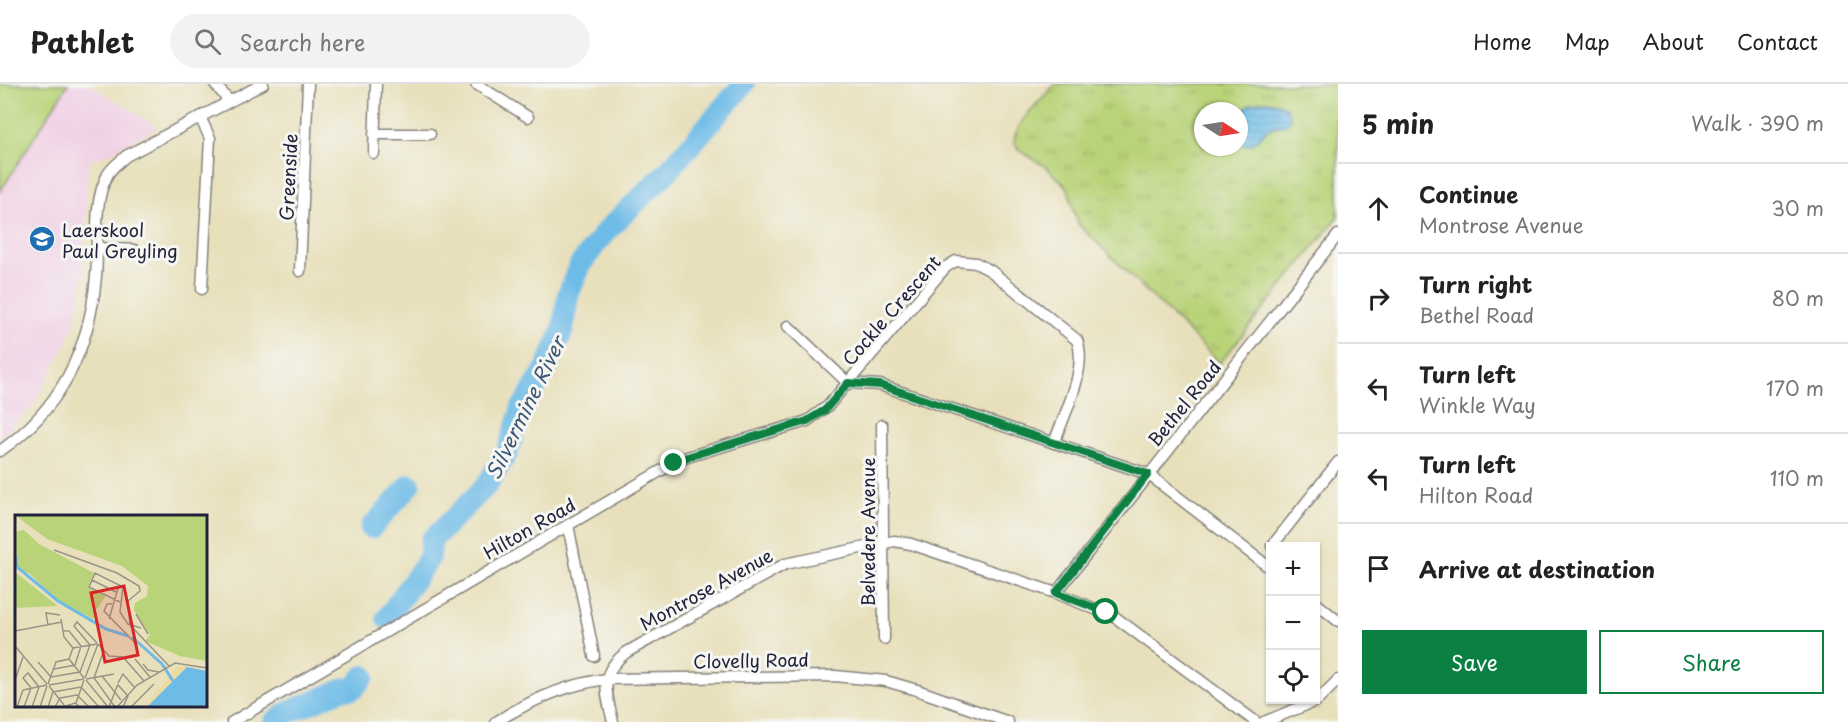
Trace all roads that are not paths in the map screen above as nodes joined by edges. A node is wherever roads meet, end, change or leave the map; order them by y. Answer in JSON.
{"nodes":[{"id":1,"x":215,"y":84,"type":"edge"},
{"id":2,"x":263,"y":84,"type":"edge"},
{"id":3,"x":308,"y":84,"type":"edge"},
{"id":4,"x":376,"y":84,"type":"edge"},
{"id":5,"x":476,"y":84,"type":"edge"},
{"id":6,"x":230,"y":101,"type":"junction"},
{"id":7,"x":200,"y":117,"type":"junction"},
{"id":8,"x":528,"y":117,"type":"dead end"},
{"id":9,"x":375,"y":134,"type":"junction"},
{"id":10,"x":430,"y":134,"type":"dead end"},
{"id":11,"x":374,"y":153,"type":"dead end"},
{"id":12,"x":1338,"y":235,"type":"edge"},
{"id":13,"x":97,"y":248,"type":"junction"},
{"id":14,"x":134,"y":250,"type":"dead end"},
{"id":15,"x":300,"y":271,"type":"dead end"},
{"id":16,"x":202,"y":289,"type":"dead end"},
{"id":17,"x":788,"y":326,"type":"dead end"},
{"id":18,"x":848,"y":383,"type":"junction"},
{"id":19,"x":882,"y":424,"type":"dead end"},
{"id":20,"x":1054,"y":443,"type":"junction"},
{"id":21,"x":0,"y":451,"type":"edge"},
{"id":22,"x":1338,"y":462,"type":"edge"},
{"id":23,"x":1148,"y":474,"type":"junction"},
{"id":24,"x":568,"y":525,"type":"junction"},
{"id":25,"x":885,"y":542,"type":"junction"},
{"id":26,"x":1275,"y":542,"type":"edge"},
{"id":27,"x":1266,"y":554,"type":"edge"},
{"id":28,"x":1261,"y":561,"type":"junction"},
{"id":29,"x":1266,"y":565,"type":"edge"},
{"id":30,"x":1056,"y":593,"type":"junction"},
{"id":31,"x":1320,"y":606,"type":"edge"},
{"id":32,"x":1338,"y":621,"type":"edge"},
{"id":33,"x":884,"y":639,"type":"dead end"},
{"id":34,"x":594,"y":656,"type":"dead end"},
{"id":35,"x":607,"y":680,"type":"junction"},
{"id":36,"x":1338,"y":680,"type":"edge"},
{"id":37,"x":232,"y":722,"type":"edge"},
{"id":38,"x":496,"y":722,"type":"edge"},
{"id":39,"x":613,"y":722,"type":"edge"},
{"id":40,"x":1008,"y":722,"type":"edge"},
{"id":41,"x":1256,"y":722,"type":"edge"},
{"id":42,"x":1264,"y":722,"type":"edge"}],
"edges":[{"from":1,"to":6,"type":"street"},
{"from":2,"to":6,"type":"street"},
{"from":3,"to":15,"type":"street","name":"Greenside"},
{"from":4,"to":9,"type":"street"},
{"from":5,"to":8,"type":"street"},
{"from":6,"to":7,"type":"street"},
{"from":7,"to":13,"type":"street"},
{"from":7,"to":16,"type":"street"},
{"from":9,"to":10,"type":"street"},
{"from":9,"to":11,"type":"street"},
{"from":12,"to":23,"type":"street","name":"Bethel Road"},
{"from":13,"to":14,"type":"street"},
{"from":13,"to":21,"type":"street"},
{"from":17,"to":18,"type":"street"},
{"from":18,"to":20,"type":"street"},
{"from":18,"to":20,"type":"street","name":"Cockle Crescent"},
{"from":18,"to":24,"type":"street","name":"Hilton Road"},
{"from":19,"to":25,"type":"street","name":"Belvedere Avenue"},
{"from":20,"to":23,"type":"street"},
{"from":22,"to":26,"type":"street"},
{"from":23,"to":28,"type":"street"},
{"from":23,"to":30,"type":"street","name":"Bethel Road"},
{"from":24,"to":34,"type":"street"},
{"from":24,"to":37,"type":"street","name":"Hilton Road"},
{"from":25,"to":30,"type":"street","name":"Montrose Avenue"},
{"from":25,"to":33,"type":"street","name":"Belvedere Avenue"},
{"from":25,"to":35,"type":"street","name":"Montrose Avenue"},
{"from":27,"to":28,"type":"street"},
{"from":28,"to":29,"type":"street"},
{"from":30,"to":41,"type":"street","name":"Montrose Avenue"},
{"from":31,"to":32,"type":"street"},
{"from":35,"to":38,"type":"street","name":"Clovelly Road"},
{"from":35,"to":39,"type":"street"},
{"from":35,"to":40,"type":"street","name":"Clovelly Road"},
{"from":36,"to":42,"type":"street"}]}
